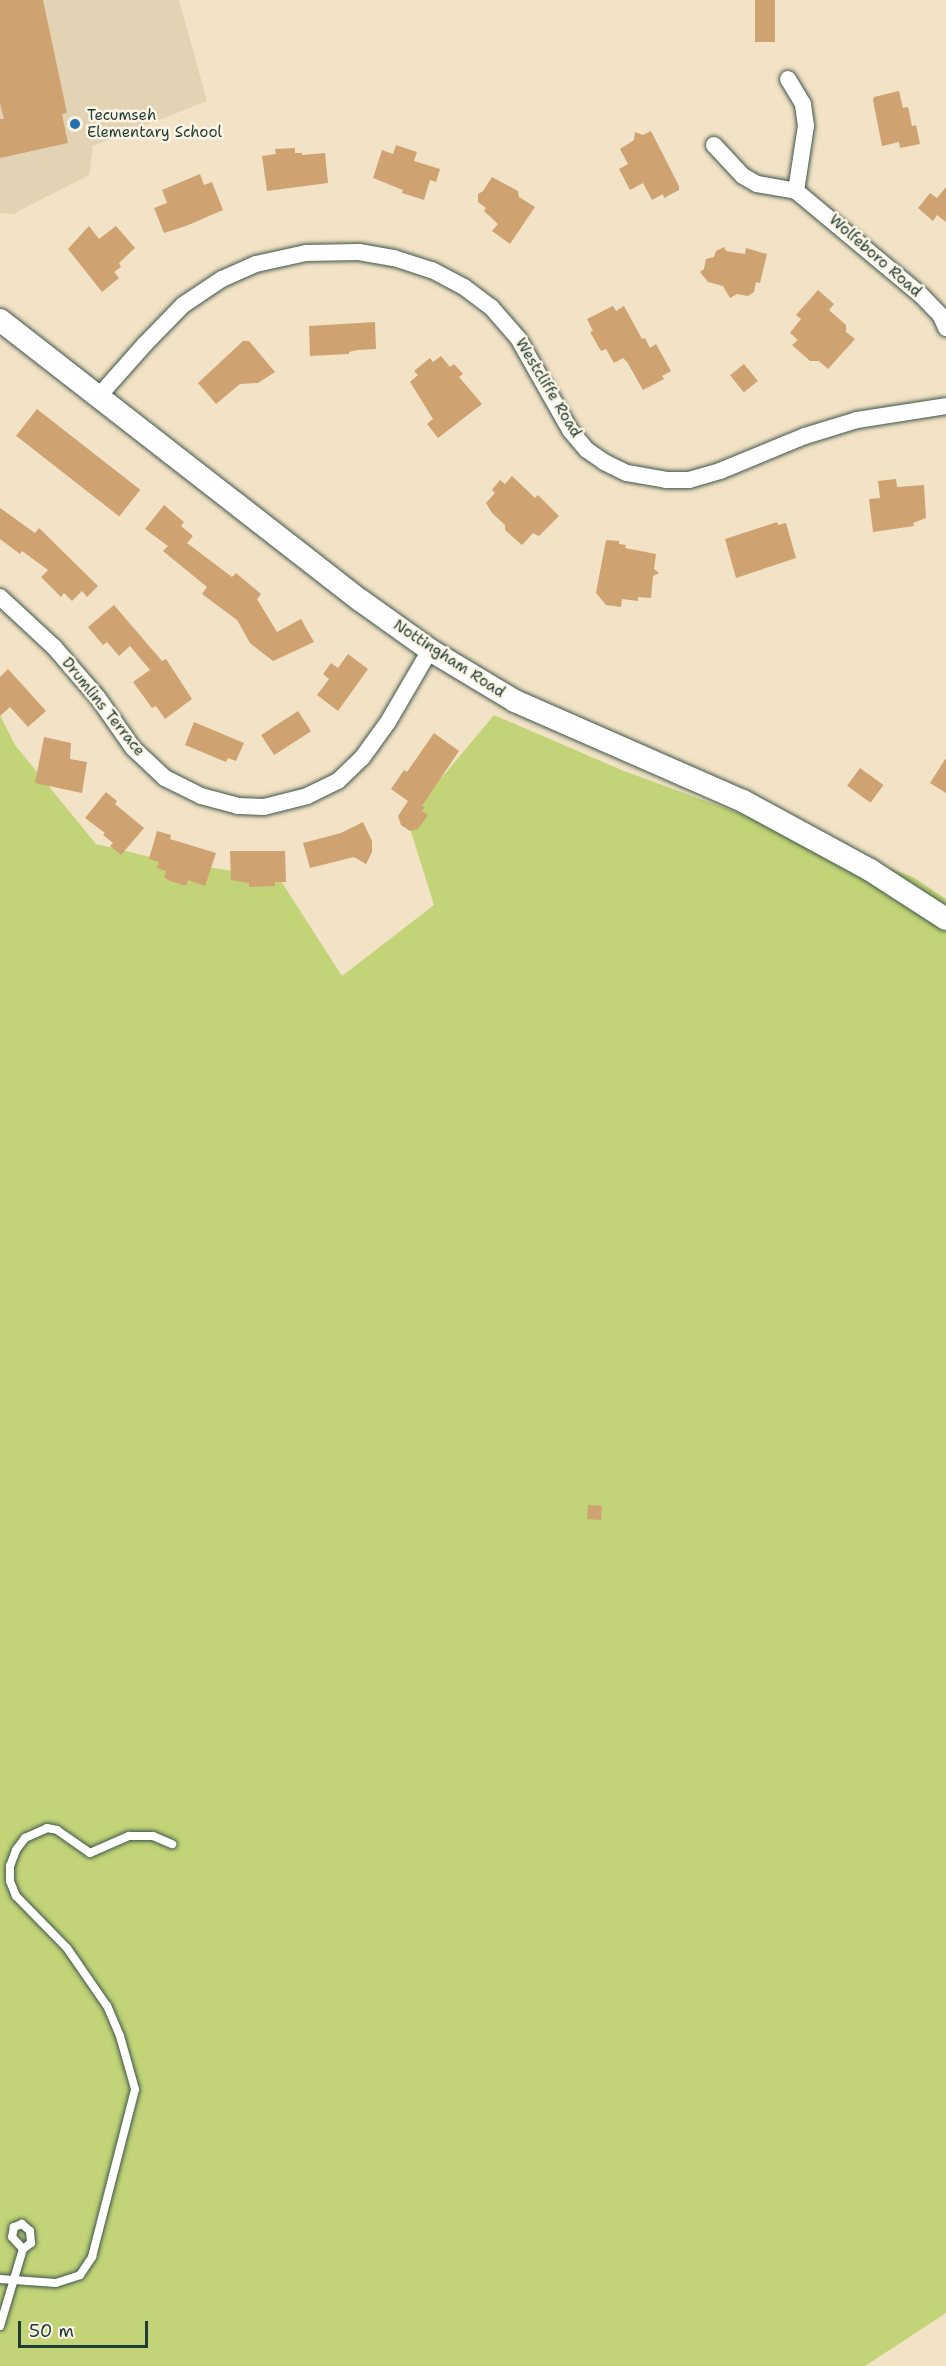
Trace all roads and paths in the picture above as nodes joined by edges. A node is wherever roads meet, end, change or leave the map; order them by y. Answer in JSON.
{"nodes":[{"id":1,"x":788,"y":79,"type":"dead end"},
{"id":2,"x":714,"y":145,"type":"dead end"},
{"id":3,"x":796,"y":191,"type":"junction"},
{"id":4,"x":0,"y":320,"type":"edge"},
{"id":5,"x":946,"y":328,"type":"edge"},
{"id":6,"x":98,"y":397,"type":"junction"},
{"id":7,"x":946,"y":406,"type":"edge"},
{"id":8,"x":0,"y":597,"type":"edge"},
{"id":9,"x":430,"y":650,"type":"junction"},
{"id":10,"x":946,"y":919,"type":"edge"},
{"id":11,"x":172,"y":1844,"type":"dead end"},
{"id":12,"x":23,"y":2249,"type":"dead end"},
{"id":13,"x":0,"y":2279,"type":"edge"},
{"id":14,"x":14,"y":2280,"type":"junction"},
{"id":15,"x":0,"y":2326,"type":"edge"}],
"edges":[{"from":1,"to":3,"type":"street"},
{"from":2,"to":3,"type":"street","name":"Wolfeboro Road"},
{"from":3,"to":5,"type":"street","name":"Wolfeboro Road"},
{"from":4,"to":6,"type":"street","name":"Nottingham Road"},
{"from":6,"to":7,"type":"street","name":"Westcliffe Road"},
{"from":6,"to":9,"type":"street","name":"Nottingham Road"},
{"from":8,"to":9,"type":"street","name":"Drumlins Terrace"},
{"from":9,"to":10,"type":"street","name":"Nottingham Road"},
{"from":11,"to":14,"type":"lane"},
{"from":12,"to":14,"type":"lane"},
{"from":13,"to":14,"type":"lane"},
{"from":14,"to":15,"type":"lane"}]}
